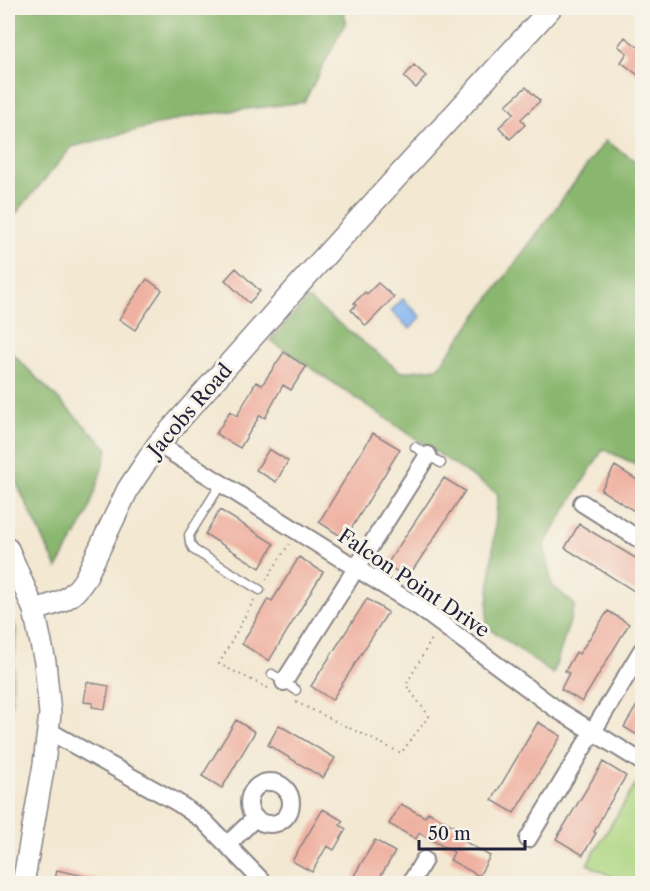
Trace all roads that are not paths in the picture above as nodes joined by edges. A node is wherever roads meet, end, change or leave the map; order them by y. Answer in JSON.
{"nodes":[{"id":1,"x":551,"y":8,"type":"edge"},
{"id":2,"x":158,"y":444,"type":"junction"},
{"id":3,"x":428,"y":455,"type":"dead end"},
{"id":4,"x":222,"y":484,"type":"junction"},
{"id":5,"x":582,"y":504,"type":"dead end"},
{"id":6,"x":642,"y":541,"type":"edge"},
{"id":7,"x":8,"y":549,"type":"edge"},
{"id":8,"x":356,"y":567,"type":"junction"},
{"id":9,"x":260,"y":590,"type":"road end"},
{"id":10,"x":34,"y":610,"type":"junction"},
{"id":11,"x":642,"y":650,"type":"edge"},
{"id":12,"x":281,"y":684,"type":"road end"},
{"id":13,"x":48,"y":731,"type":"junction"},
{"id":14,"x":593,"y":731,"type":"junction"},
{"id":15,"x":642,"y":762,"type":"edge"},
{"id":16,"x":255,"y":818,"type":"dead end"},
{"id":17,"x":528,"y":839,"type":"dead end"},
{"id":18,"x":228,"y":844,"type":"junction"},
{"id":19,"x":424,"y":860,"type":"dead end"},
{"id":20,"x":23,"y":884,"type":"edge"},
{"id":21,"x":265,"y":884,"type":"edge"},
{"id":22,"x":410,"y":884,"type":"edge"}],
"edges":[{"from":1,"to":2,"type":"street","name":"Jacobs Road"},
{"from":2,"to":4,"type":"street","name":"Falcon Point Drive"},
{"from":2,"to":10,"type":"street","name":"Jacobs Road"},
{"from":3,"to":8,"type":"street"},
{"from":4,"to":8,"type":"street","name":"Falcon Point Drive"},
{"from":4,"to":9,"type":"lane"},
{"from":5,"to":6,"type":"street"},
{"from":7,"to":10,"type":"street"},
{"from":8,"to":12,"type":"street"},
{"from":8,"to":14,"type":"street","name":"Falcon Point Drive"},
{"from":10,"to":13,"type":"street"},
{"from":11,"to":14,"type":"street"},
{"from":13,"to":18,"type":"street"},
{"from":13,"to":20,"type":"street"},
{"from":14,"to":15,"type":"street","name":"Falcon Point Drive"},
{"from":14,"to":17,"type":"street"},
{"from":16,"to":18,"type":"street"},
{"from":18,"to":21,"type":"street"},
{"from":19,"to":22,"type":"street"}]}
